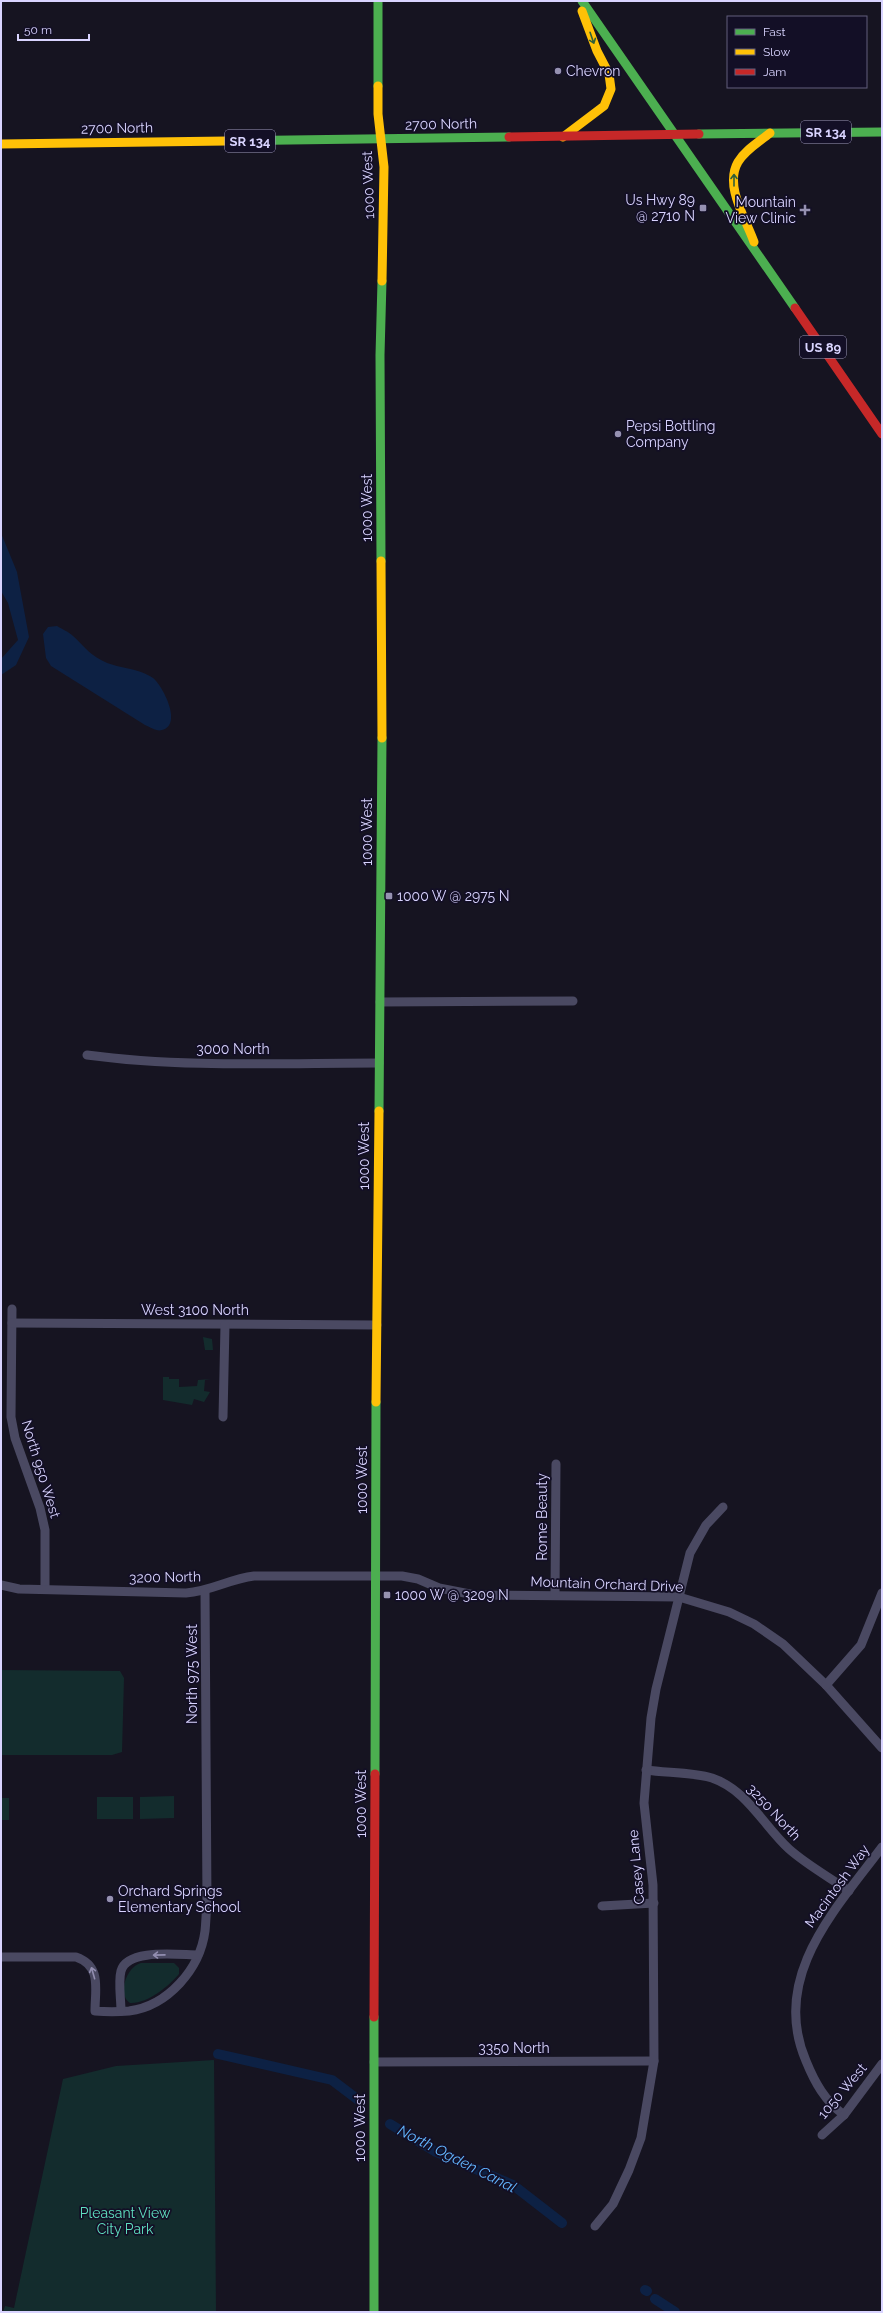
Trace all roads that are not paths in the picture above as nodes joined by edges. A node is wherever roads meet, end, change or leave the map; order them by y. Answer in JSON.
{"nodes":[{"id":1,"x":378,"y":1,"type":"edge"},
{"id":2,"x":580,"y":1,"type":"edge"},
{"id":3,"x":882,"y":132,"type":"edge"},
{"id":4,"x":770,"y":133,"type":"junction"},
{"id":5,"x":673,"y":135,"type":"junction"},
{"id":6,"x":563,"y":137,"type":"junction"},
{"id":7,"x":380,"y":139,"type":"junction"},
{"id":8,"x":1,"y":144,"type":"edge"},
{"id":9,"x":759,"y":256,"type":"junction"},
{"id":10,"x":882,"y":434,"type":"edge"},
{"id":11,"x":573,"y":1000,"type":"dead end"},
{"id":12,"x":380,"y":1002,"type":"junction"},
{"id":13,"x":87,"y":1055,"type":"dead end"},
{"id":14,"x":379,"y":1063,"type":"junction"},
{"id":15,"x":12,"y":1309,"type":"dead end"},
{"id":16,"x":12,"y":1322,"type":"junction"},
{"id":17,"x":225,"y":1325,"type":"junction"},
{"id":18,"x":377,"y":1325,"type":"junction"},
{"id":19,"x":224,"y":1417,"type":"dead end"},
{"id":20,"x":556,"y":1464,"type":"dead end"},
{"id":21,"x":722,"y":1507,"type":"dead end"},
{"id":22,"x":375,"y":1575,"type":"junction"},
{"id":23,"x":1,"y":1585,"type":"edge"},
{"id":24,"x":45,"y":1589,"type":"junction"},
{"id":25,"x":205,"y":1591,"type":"junction"},
{"id":26,"x":882,"y":1593,"type":"edge"},
{"id":27,"x":556,"y":1595,"type":"junction"},
{"id":28,"x":679,"y":1597,"type":"junction"},
{"id":29,"x":826,"y":1685,"type":"junction"},
{"id":30,"x":882,"y":1748,"type":"edge"},
{"id":31,"x":646,"y":1770,"type":"junction"},
{"id":32,"x":882,"y":1847,"type":"edge"},
{"id":33,"x":849,"y":1892,"type":"junction"},
{"id":34,"x":654,"y":1903,"type":"junction"},
{"id":35,"x":602,"y":1906,"type":"dead end"},
{"id":36,"x":198,"y":1955,"type":"junction"},
{"id":37,"x":1,"y":1957,"type":"edge"},
{"id":38,"x":121,"y":2011,"type":"junction"},
{"id":39,"x":374,"y":2062,"type":"junction"},
{"id":40,"x":654,"y":2062,"type":"junction"},
{"id":41,"x":882,"y":2064,"type":"edge"},
{"id":42,"x":844,"y":2115,"type":"junction"},
{"id":43,"x":822,"y":2135,"type":"dead end"},
{"id":44,"x":595,"y":2226,"type":"dead end"},
{"id":45,"x":374,"y":2312,"type":"edge"}],
"edges":[{"from":1,"to":7,"type":"street","name":"1000 West"},
{"from":2,"to":5,"type":"street","number":"US 89"},
{"from":2,"to":6,"type":"street","one_way":true},
{"from":3,"to":4,"type":"street","name":"2700 North","number":"SR 134"},
{"from":4,"to":5,"type":"street","name":"2700 North","number":"SR 134"},
{"from":9,"to":4,"type":"street","one_way":true},
{"from":5,"to":6,"type":"street","name":"2700 North","number":"SR 134"},
{"from":5,"to":9,"type":"street","number":"US 89"},
{"from":6,"to":7,"type":"street","name":"2700 North","number":"SR 134"},
{"from":7,"to":8,"type":"street","name":"2700 North","number":"SR 134"},
{"from":7,"to":12,"type":"street","name":"1000 West"},
{"from":9,"to":10,"type":"street","number":"US 89"},
{"from":11,"to":12,"type":"street"},
{"from":12,"to":14,"type":"street","name":"1000 West"},
{"from":13,"to":14,"type":"street","name":"3000 North"},
{"from":14,"to":18,"type":"street","name":"1000 West"},
{"from":15,"to":16,"type":"street","name":"North 950 West"},
{"from":16,"to":17,"type":"street","name":"West 3100 North"},
{"from":16,"to":24,"type":"street","name":"North 950 West"},
{"from":17,"to":18,"type":"street","name":"West 3100 North"},
{"from":17,"to":19,"type":"street"},
{"from":18,"to":22,"type":"street","name":"1000 West"},
{"from":20,"to":27,"type":"street","name":"Rome Beauty"},
{"from":21,"to":28,"type":"street","name":"Casey Lane"},
{"from":22,"to":25,"type":"street","name":"3200 North"},
{"from":22,"to":27,"type":"street","name":"Mountain Orchard Drive"},
{"from":22,"to":39,"type":"street","name":"1000 West"},
{"from":23,"to":24,"type":"street","name":"3200 North"},
{"from":24,"to":25,"type":"street","name":"3200 North"},
{"from":25,"to":36,"type":"street","name":"North 975 West"},
{"from":26,"to":29,"type":"street"},
{"from":27,"to":28,"type":"street","name":"Mountain Orchard Drive"},
{"from":28,"to":29,"type":"street","name":"Mountain Orchard Drive"},
{"from":28,"to":31,"type":"street","name":"Casey Lane"},
{"from":29,"to":30,"type":"street","name":"Mountain Orchard Drive"},
{"from":31,"to":33,"type":"street","name":"3250 North"},
{"from":31,"to":34,"type":"street","name":"Casey Lane"},
{"from":32,"to":33,"type":"street","name":"Macintosh Way"},
{"from":33,"to":42,"type":"street","name":"Macintosh Way"},
{"from":34,"to":35,"type":"street"},
{"from":34,"to":40,"type":"street","name":"Casey Lane"},
{"from":36,"to":38,"type":"street","name":"North 975 West"},
{"from":36,"to":38,"type":"street","one_way":true},
{"from":38,"to":37,"type":"street","name":"North 975 West","one_way":true},
{"from":39,"to":40,"type":"street","name":"3350 North"},
{"from":39,"to":45,"type":"street","name":"1000 West"},
{"from":40,"to":44,"type":"street","name":"Casey Lane"},
{"from":41,"to":42,"type":"street","name":"1050 West"},
{"from":42,"to":43,"type":"street","name":"1050 West"}]}
